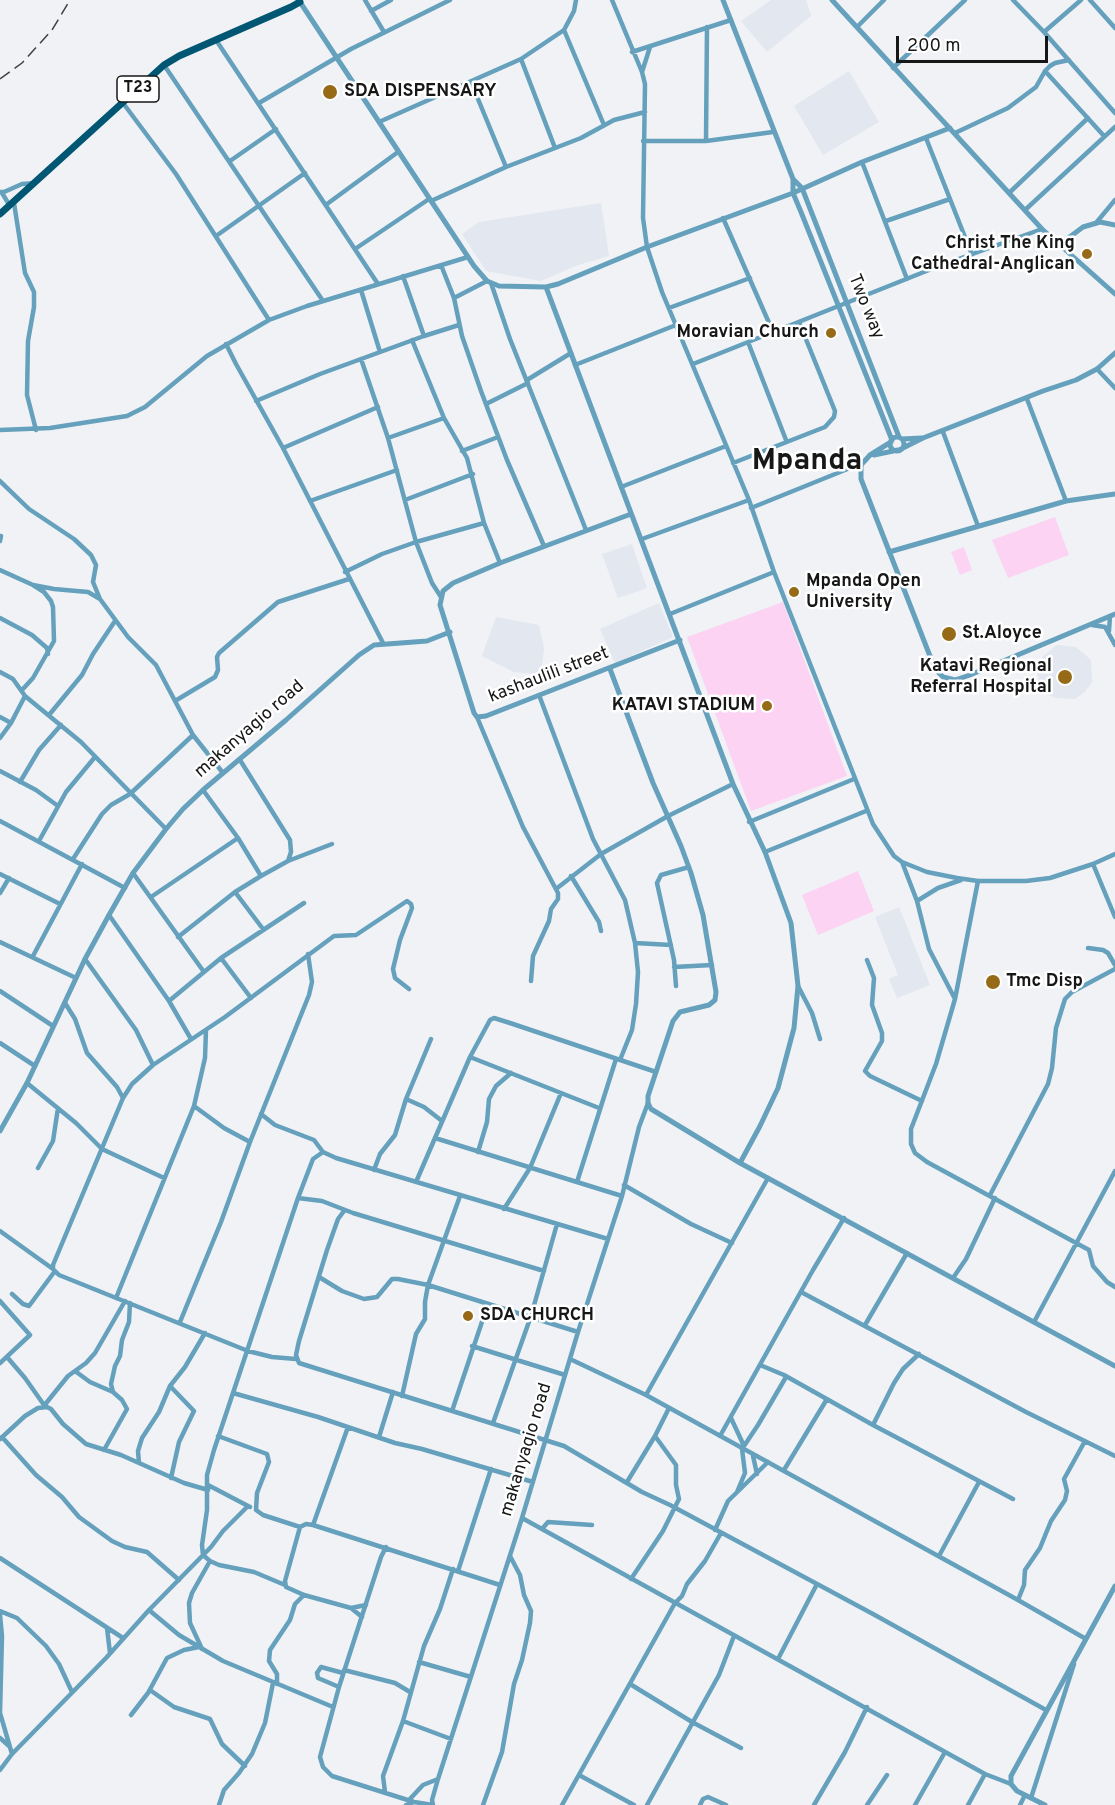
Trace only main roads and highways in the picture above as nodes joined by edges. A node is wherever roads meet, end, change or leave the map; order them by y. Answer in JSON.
{"nodes":[{"id":1,"x":300,"y":1,"type":"edge"},
{"id":2,"x":0,"y":214,"type":"edge"}],
"edges":[{"from":1,"to":2,"type":"main road","number":"T23"}]}
